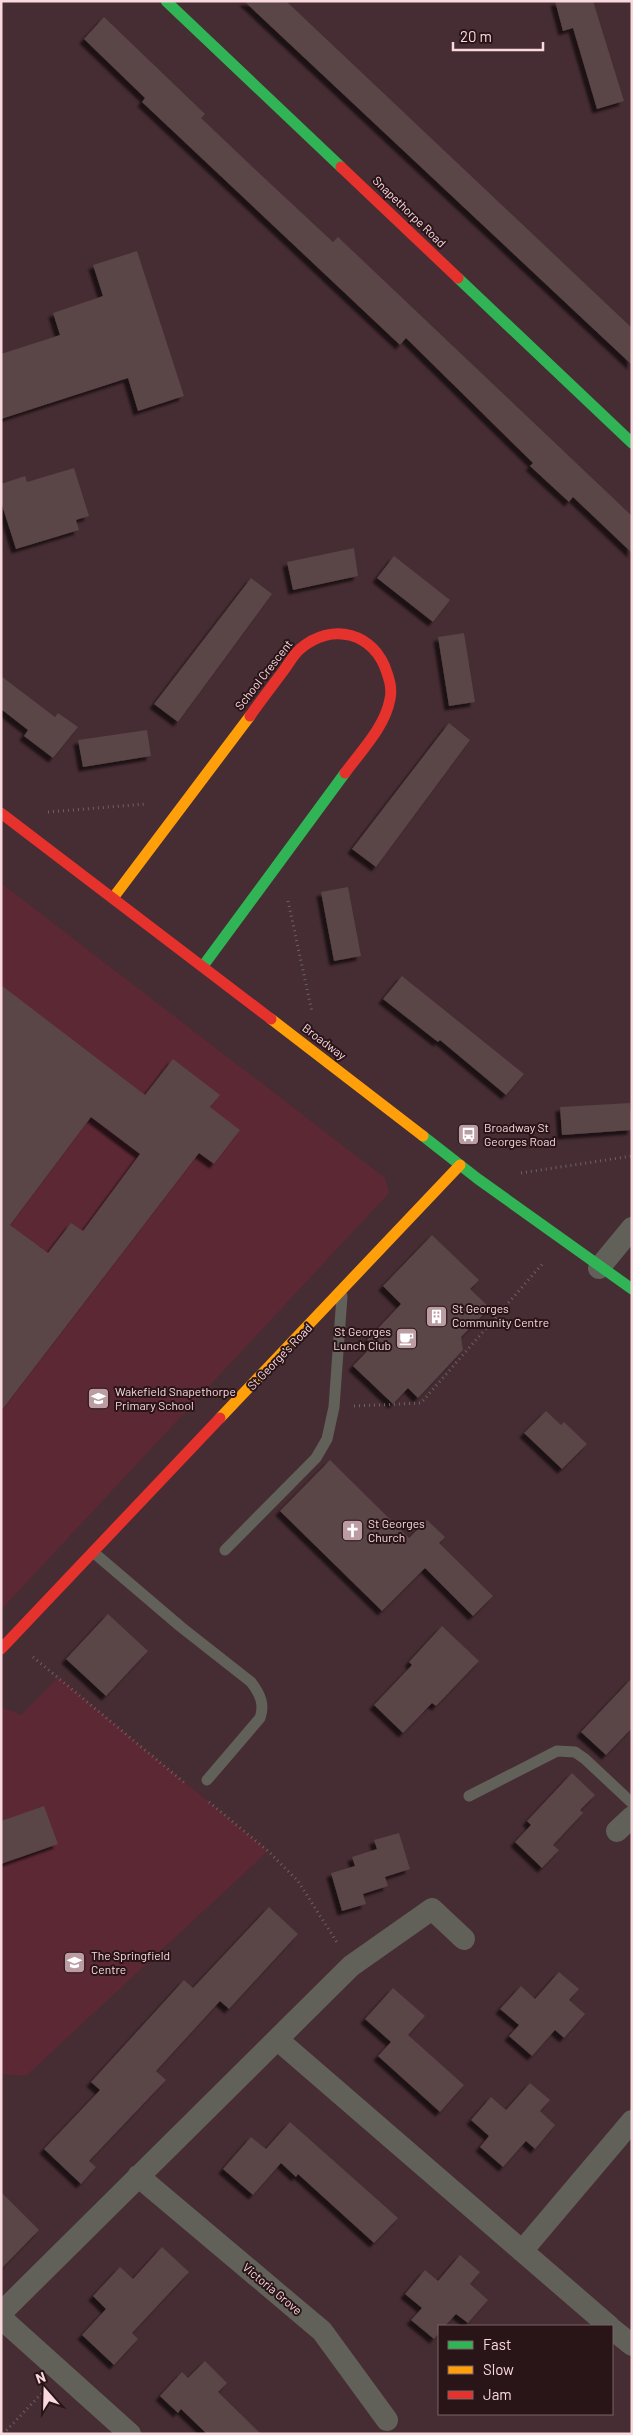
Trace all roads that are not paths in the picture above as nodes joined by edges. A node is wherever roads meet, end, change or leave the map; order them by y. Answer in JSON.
{"nodes":[{"id":1,"x":166,"y":1,"type":"edge"},
{"id":2,"x":632,"y":443,"type":"edge"},
{"id":3,"x":3,"y":814,"type":"edge"},
{"id":4,"x":113,"y":898,"type":"junction"},
{"id":5,"x":203,"y":966,"type":"junction"},
{"id":6,"x":460,"y":1165,"type":"junction"},
{"id":7,"x":632,"y":1228,"type":"edge"},
{"id":8,"x":599,"y":1268,"type":"junction"},
{"id":9,"x":632,"y":1289,"type":"edge"},
{"id":10,"x":342,"y":1291,"type":"junction"},
{"id":11,"x":225,"y":1550,"type":"dead end"},
{"id":12,"x":93,"y":1552,"type":"junction"},
{"id":13,"x":6,"y":1638,"type":"edge"},
{"id":14,"x":207,"y":1780,"type":"dead end"},
{"id":15,"x":469,"y":1796,"type":"dead end"},
{"id":16,"x":632,"y":1804,"type":"edge"},
{"id":17,"x":464,"y":1939,"type":"dead end"},
{"id":18,"x":278,"y":2040,"type":"junction"},
{"id":19,"x":632,"y":2121,"type":"edge"},
{"id":20,"x":138,"y":2176,"type":"junction"},
{"id":21,"x":522,"y":2252,"type":"junction"},
{"id":22,"x":1,"y":2313,"type":"edge"},
{"id":23,"x":1,"y":2318,"type":"edge"},
{"id":24,"x":608,"y":2325,"type":"edge"},
{"id":25,"x":613,"y":2330,"type":"edge"},
{"id":26,"x":632,"y":2345,"type":"edge"},
{"id":27,"x":387,"y":2420,"type":"dead end"},
{"id":28,"x":130,"y":2434,"type":"edge"}],
"edges":[{"from":1,"to":2,"type":"street","name":"Snapethorpe Road"},
{"from":3,"to":4,"type":"street","name":"Broadway"},
{"from":4,"to":5,"type":"street","name":"Broadway"},
{"from":4,"to":5,"type":"street","name":"School Crescent"},
{"from":5,"to":6,"type":"street","name":"Broadway"},
{"from":6,"to":8,"type":"street","name":"Broadway"},
{"from":6,"to":10,"type":"street","name":"St George's Road"},
{"from":7,"to":8,"type":"street"},
{"from":8,"to":9,"type":"street","name":"Broadway"},
{"from":10,"to":11,"type":"lane"},
{"from":10,"to":12,"type":"street","name":"St George's Road"},
{"from":12,"to":13,"type":"street","name":"St George's Road"},
{"from":12,"to":14,"type":"lane"},
{"from":15,"to":16,"type":"lane"},
{"from":17,"to":18,"type":"street"},
{"from":18,"to":20,"type":"street"},
{"from":18,"to":21,"type":"street"},
{"from":19,"to":21,"type":"street"},
{"from":20,"to":22,"type":"street"},
{"from":20,"to":27,"type":"street","name":"Victoria Grove"},
{"from":21,"to":24,"type":"street"},
{"from":23,"to":28,"type":"street"},
{"from":25,"to":26,"type":"street"}]}
